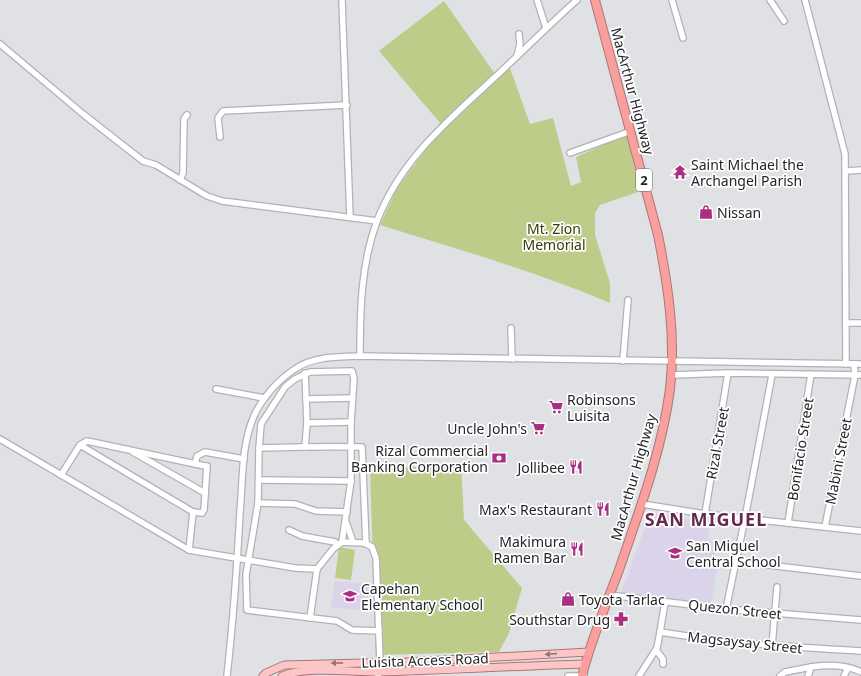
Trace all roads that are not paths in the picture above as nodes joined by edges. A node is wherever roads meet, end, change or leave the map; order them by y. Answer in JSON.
{"nodes":[{"id":1,"x":342,"y":0,"type":"edge"},
{"id":2,"x":538,"y":0,"type":"edge"},
{"id":3,"x":577,"y":0,"type":"edge"},
{"id":4,"x":595,"y":0,"type":"edge"},
{"id":5,"x":672,"y":0,"type":"edge"},
{"id":6,"x":770,"y":0,"type":"edge"},
{"id":7,"x":805,"y":0,"type":"edge"},
{"id":8,"x":784,"y":21,"type":"dead end"},
{"id":9,"x":546,"y":28,"type":"junction"},
{"id":10,"x":519,"y":34,"type":"dead end"},
{"id":11,"x":683,"y":38,"type":"dead end"},
{"id":12,"x":0,"y":44,"type":"edge"},
{"id":13,"x":517,"y":56,"type":"junction"},
{"id":14,"x":347,"y":105,"type":"junction"},
{"id":15,"x":187,"y":115,"type":"dead end"},
{"id":16,"x":631,"y":131,"type":"junction"},
{"id":17,"x":220,"y":137,"type":"dead end"},
{"id":18,"x":570,"y":153,"type":"dead end"},
{"id":19,"x":861,"y":170,"type":"edge"},
{"id":20,"x":846,"y":171,"type":"junction"},
{"id":21,"x":180,"y":180,"type":"junction"},
{"id":22,"x":350,"y":217,"type":"junction"},
{"id":23,"x":378,"y":221,"type":"junction"},
{"id":24,"x":628,"y":300,"type":"dead end"},
{"id":25,"x":846,"y":323,"type":"junction"},
{"id":26,"x":861,"y":323,"type":"edge"},
{"id":27,"x":511,"y":328,"type":"dead end"},
{"id":28,"x":360,"y":356,"type":"junction"},
{"id":29,"x":512,"y":359,"type":"junction"},
{"id":30,"x":623,"y":361,"type":"junction"},
{"id":31,"x":846,"y":364,"type":"junction"},
{"id":32,"x":861,"y":364,"type":"edge"},
{"id":33,"x":671,"y":369,"type":"junction"},
{"id":34,"x":806,"y":370,"type":"junction"},
{"id":35,"x":856,"y":370,"type":"edge"},
{"id":36,"x":305,"y":373,"type":"junction"},
{"id":37,"x":728,"y":373,"type":"junction"},
{"id":38,"x":772,"y":375,"type":"junction"},
{"id":39,"x":216,"y":389,"type":"dead end"},
{"id":40,"x":264,"y":398,"type":"junction"},
{"id":41,"x":352,"y":398,"type":"junction"},
{"id":42,"x":306,"y":399,"type":"junction"},
{"id":43,"x":351,"y":422,"type":"junction"},
{"id":44,"x":307,"y":423,"type":"junction"},
{"id":45,"x":0,"y":439,"type":"edge"},
{"id":46,"x":80,"y":445,"type":"junction"},
{"id":47,"x":305,"y":446,"type":"junction"},
{"id":48,"x":351,"y":446,"type":"junction"},
{"id":49,"x":259,"y":448,"type":"junction"},
{"id":50,"x":127,"y":449,"type":"junction"},
{"id":51,"x":244,"y":459,"type":"junction"},
{"id":52,"x":195,"y":464,"type":"junction"},
{"id":53,"x":61,"y":475,"type":"junction"},
{"id":54,"x":259,"y":480,"type":"junction"},
{"id":55,"x":351,"y":481,"type":"junction"},
{"id":56,"x":206,"y":493,"type":"junction"},
{"id":57,"x":258,"y":503,"type":"junction"},
{"id":58,"x":642,"y":504,"type":"junction"},
{"id":59,"x":193,"y":512,"type":"junction"},
{"id":60,"x":347,"y":512,"type":"junction"},
{"id":61,"x":705,"y":514,"type":"junction"},
{"id":62,"x":745,"y":518,"type":"junction"},
{"id":63,"x":346,"y":522,"type":"junction"},
{"id":64,"x":788,"y":523,"type":"junction"},
{"id":65,"x":825,"y":527,"type":"junction"},
{"id":66,"x":289,"y":530,"type":"dead end"},
{"id":67,"x":861,"y":530,"type":"edge"},
{"id":68,"x":342,"y":542,"type":"junction"},
{"id":69,"x":353,"y":542,"type":"junction"},
{"id":70,"x":366,"y":544,"type":"junction"},
{"id":71,"x":337,"y":545,"type":"junction"},
{"id":72,"x":189,"y":550,"type":"junction"},
{"id":73,"x":237,"y":558,"type":"junction"},
{"id":74,"x":248,"y":560,"type":"junction"},
{"id":75,"x":735,"y":561,"type":"junction"},
{"id":76,"x":317,"y":569,"type":"junction"},
{"id":77,"x":861,"y":576,"type":"edge"},
{"id":78,"x":777,"y":587,"type":"dead end"},
{"id":79,"x":609,"y":595,"type":"junction"},
{"id":80,"x":665,"y":602,"type":"junction"},
{"id":81,"x":726,"y":609,"type":"junction"},
{"id":82,"x":774,"y":614,"type":"junction"},
{"id":83,"x":310,"y":618,"type":"junction"},
{"id":84,"x":861,"y":620,"type":"edge"},
{"id":85,"x":379,"y":630,"type":"junction"},
{"id":86,"x":660,"y":632,"type":"junction"},
{"id":87,"x":772,"y":646,"type":"junction"},
{"id":88,"x":656,"y":650,"type":"junction"},
{"id":89,"x":861,"y":651,"type":"edge"},
{"id":90,"x":590,"y":652,"type":"junction"},
{"id":91,"x":380,"y":662,"type":"junction"},
{"id":92,"x":585,"y":664,"type":"junction"},
{"id":93,"x":663,"y":664,"type":"dead end"},
{"id":94,"x":811,"y":667,"type":"junction"},
{"id":95,"x":848,"y":668,"type":"junction"},
{"id":96,"x":861,"y":672,"type":"edge"},
{"id":97,"x":378,"y":674,"type":"edge"},
{"id":98,"x":228,"y":676,"type":"edge"},
{"id":99,"x":263,"y":676,"type":"edge"},
{"id":100,"x":282,"y":676,"type":"edge"},
{"id":101,"x":568,"y":676,"type":"edge"},
{"id":102,"x":583,"y":676,"type":"edge"},
{"id":103,"x":639,"y":676,"type":"edge"},
{"id":104,"x":780,"y":676,"type":"edge"},
{"id":105,"x":808,"y":676,"type":"edge"},
{"id":106,"x":844,"y":676,"type":"edge"}],
"edges":[{"from":1,"to":14,"type":"street"},
{"from":2,"to":9,"type":"street"},
{"from":3,"to":9,"type":"street"},
{"from":4,"to":16,"type":"highway","name":"MacArthur Highway","number":"2"},
{"from":5,"to":11,"type":"street"},
{"from":6,"to":8,"type":"street"},
{"from":7,"to":20,"type":"street"},
{"from":9,"to":13,"type":"street"},
{"from":10,"to":13,"type":"street"},
{"from":12,"to":21,"type":"street"},
{"from":13,"to":23,"type":"street"},
{"from":14,"to":17,"type":"street"},
{"from":14,"to":22,"type":"street"},
{"from":15,"to":21,"type":"street"},
{"from":16,"to":18,"type":"street"},
{"from":16,"to":33,"type":"highway","name":"MacArthur Highway","number":"2"},
{"from":19,"to":20,"type":"street"},
{"from":20,"to":25,"type":"street"},
{"from":21,"to":22,"type":"street"},
{"from":22,"to":23,"type":"street"},
{"from":23,"to":28,"type":"street"},
{"from":24,"to":30,"type":"street"},
{"from":25,"to":26,"type":"street"},
{"from":25,"to":31,"type":"street"},
{"from":27,"to":29,"type":"street"},
{"from":28,"to":29,"type":"street"},
{"from":28,"to":40,"type":"street"},
{"from":29,"to":30,"type":"street"},
{"from":30,"to":33,"type":"street"},
{"from":31,"to":34,"type":"street"},
{"from":31,"to":35,"type":"street"},
{"from":32,"to":35,"type":"street"},
{"from":33,"to":34,"type":"street"},
{"from":33,"to":37,"type":"street"},
{"from":33,"to":58,"type":"highway","name":"MacArthur Highway","number":"2"},
{"from":34,"to":35,"type":"street"},
{"from":34,"to":38,"type":"street"},
{"from":34,"to":64,"type":"street","name":"Bonifacio Street"},
{"from":35,"to":65,"type":"street","name":"Mabini Street"},
{"from":36,"to":41,"type":"street"},
{"from":36,"to":42,"type":"street"},
{"from":36,"to":49,"type":"street"},
{"from":37,"to":38,"type":"street"},
{"from":37,"to":61,"type":"street","name":"Rizal Street"},
{"from":38,"to":62,"type":"street"},
{"from":39,"to":40,"type":"street"},
{"from":40,"to":51,"type":"street"},
{"from":41,"to":42,"type":"street"},
{"from":41,"to":43,"type":"street"},
{"from":42,"to":44,"type":"street"},
{"from":43,"to":44,"type":"street"},
{"from":43,"to":48,"type":"street"},
{"from":44,"to":47,"type":"street"},
{"from":45,"to":53,"type":"street"},
{"from":46,"to":50,"type":"street"},
{"from":46,"to":53,"type":"street"},
{"from":46,"to":59,"type":"street"},
{"from":47,"to":48,"type":"street"},
{"from":47,"to":49,"type":"street"},
{"from":48,"to":55,"type":"street"},
{"from":48,"to":70,"type":"street"},
{"from":49,"to":54,"type":"street"},
{"from":50,"to":52,"type":"street"},
{"from":50,"to":56,"type":"street"},
{"from":51,"to":52,"type":"street"},
{"from":51,"to":73,"type":"street"},
{"from":52,"to":56,"type":"street"},
{"from":53,"to":72,"type":"street"},
{"from":54,"to":55,"type":"street"},
{"from":54,"to":57,"type":"street"},
{"from":55,"to":60,"type":"street"},
{"from":56,"to":59,"type":"street"},
{"from":57,"to":60,"type":"street"},
{"from":57,"to":74,"type":"street"},
{"from":58,"to":61,"type":"street"},
{"from":58,"to":79,"type":"highway","name":"MacArthur Highway","number":"2"},
{"from":59,"to":72,"type":"street"},
{"from":60,"to":63,"type":"street"},
{"from":61,"to":62,"type":"street"},
{"from":62,"to":64,"type":"street"},
{"from":62,"to":75,"type":"street"},
{"from":63,"to":68,"type":"street"},
{"from":63,"to":69,"type":"street"},
{"from":64,"to":65,"type":"street"},
{"from":65,"to":67,"type":"street"},
{"from":66,"to":71,"type":"street"},
{"from":68,"to":69,"type":"street"},
{"from":68,"to":71,"type":"street"},
{"from":69,"to":70,"type":"street"},
{"from":70,"to":85,"type":"street"},
{"from":71,"to":76,"type":"street"},
{"from":72,"to":73,"type":"street"},
{"from":73,"to":74,"type":"street"},
{"from":73,"to":98,"type":"street"},
{"from":74,"to":76,"type":"street"},
{"from":74,"to":83,"type":"street"},
{"from":75,"to":77,"type":"street"},
{"from":75,"to":81,"type":"street"},
{"from":76,"to":83,"type":"street"},
{"from":78,"to":82,"type":"street"},
{"from":79,"to":80,"type":"street","name":"Quezon Street"},
{"from":79,"to":90,"type":"highway","name":"MacArthur Highway","number":"2"},
{"from":80,"to":81,"type":"street","name":"Quezon Street"},
{"from":80,"to":86,"type":"street"},
{"from":81,"to":82,"type":"street","name":"Quezon Street"},
{"from":82,"to":84,"type":"street","name":"Quezon Street"},
{"from":82,"to":87,"type":"street"},
{"from":83,"to":85,"type":"street"},
{"from":85,"to":91,"type":"street"},
{"from":86,"to":87,"type":"street","name":"Magsaysay Street"},
{"from":86,"to":88,"type":"street"},
{"from":87,"to":89,"type":"street","name":"Magsaysay Street"},
{"from":88,"to":93,"type":"street"},
{"from":88,"to":103,"type":"street"},
{"from":90,"to":91,"type":"main road","name":"Luisita Access Road","one_way":true},
{"from":90,"to":92,"type":"highway","name":"MacArthur Highway","number":"2"},
{"from":91,"to":97,"type":"street"},
{"from":91,"to":99,"type":"main road","name":"Luisita Access Road","one_way":true},
{"from":92,"to":97,"type":"main road","name":"Luisita Access Road"},
{"from":92,"to":102,"type":"highway","name":"MacArthur Highway","number":"2"},
{"from":94,"to":95,"type":"street"},
{"from":94,"to":104,"type":"street"},
{"from":94,"to":105,"type":"street"},
{"from":95,"to":96,"type":"street"},
{"from":95,"to":106,"type":"street"},
{"from":97,"to":100,"type":"main road","name":"Luisita Access Road"},
{"from":101,"to":102,"type":"street"}]}
